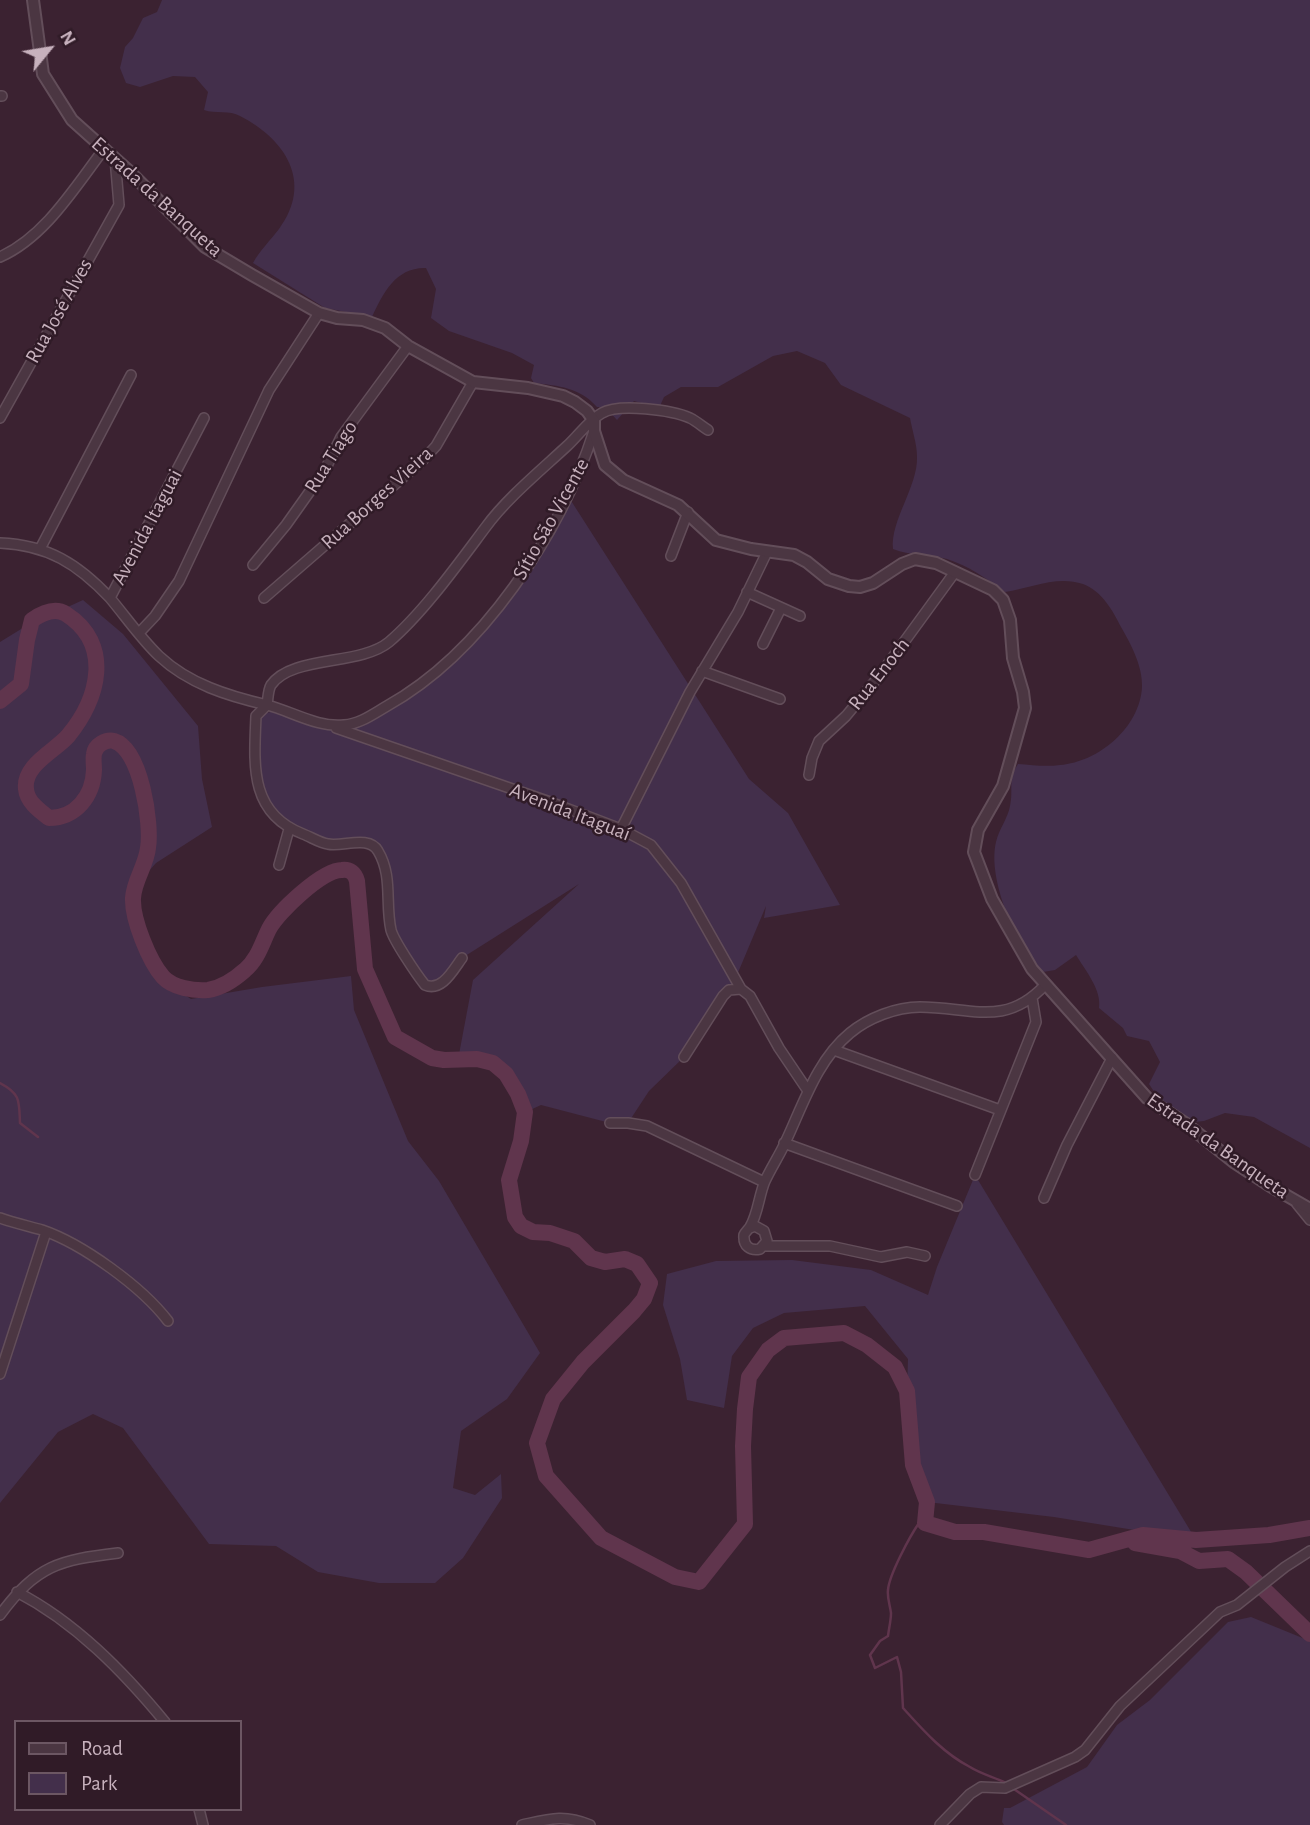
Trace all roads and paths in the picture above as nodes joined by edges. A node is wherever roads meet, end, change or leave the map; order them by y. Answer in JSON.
{"nodes":[{"id":1,"x":33,"y":0,"type":"edge"},
{"id":2,"x":104,"y":149,"type":"junction"},
{"id":3,"x":115,"y":158,"type":"junction"},
{"id":4,"x":0,"y":257,"type":"edge"},
{"id":5,"x":319,"y":313,"type":"junction"},
{"id":6,"x":408,"y":346,"type":"junction"},
{"id":7,"x":131,"y":375,"type":"dead end"},
{"id":8,"x":473,"y":383,"type":"junction"},
{"id":9,"x":0,"y":418,"type":"edge"},
{"id":10,"x":204,"y":418,"type":"dead end"},
{"id":11,"x":594,"y":426,"type":"junction"},
{"id":12,"x":708,"y":430,"type":"dead end"},
{"id":13,"x":688,"y":512,"type":"junction"},
{"id":14,"x":0,"y":543,"type":"edge"},
{"id":15,"x":40,"y":549,"type":"junction"},
{"id":16,"x":767,"y":552,"type":"junction"},
{"id":17,"x":671,"y":556,"type":"dead end"},
{"id":18,"x":253,"y":565,"type":"dead end"},
{"id":19,"x":955,"y":572,"type":"junction"},
{"id":20,"x":747,"y":592,"type":"junction"},
{"id":21,"x":110,"y":598,"type":"junction"},
{"id":22,"x":264,"y":598,"type":"dead end"},
{"id":23,"x":781,"y":608,"type":"junction"},
{"id":24,"x":800,"y":616,"type":"dead end"},
{"id":25,"x":139,"y":633,"type":"junction"},
{"id":26,"x":764,"y":645,"type":"dead end"},
{"id":27,"x":702,"y":671,"type":"junction"},
{"id":28,"x":780,"y":699,"type":"dead end"},
{"id":29,"x":267,"y":705,"type":"junction"},
{"id":30,"x":328,"y":725,"type":"junction"},
{"id":31,"x":809,"y":775,"type":"dead end"},
{"id":32,"x":289,"y":829,"type":"junction"},
{"id":33,"x":621,"y":829,"type":"junction"},
{"id":34,"x":279,"y":865,"type":"dead end"},
{"id":35,"x":462,"y":958,"type":"dead end"},
{"id":36,"x":1045,"y":985,"type":"junction"},
{"id":37,"x":741,"y":989,"type":"junction"},
{"id":38,"x":1032,"y":998,"type":"junction"},
{"id":39,"x":834,"y":1050,"type":"junction"},
{"id":40,"x":684,"y":1057,"type":"dead end"},
{"id":41,"x":1112,"y":1058,"type":"junction"},
{"id":42,"x":808,"y":1091,"type":"junction"},
{"id":43,"x":1000,"y":1110,"type":"junction"},
{"id":44,"x":610,"y":1124,"type":"dead end"},
{"id":45,"x":785,"y":1143,"type":"junction"},
{"id":46,"x":975,"y":1175,"type":"dead end"},
{"id":47,"x":764,"y":1182,"type":"junction"},
{"id":48,"x":1044,"y":1198,"type":"dead end"},
{"id":49,"x":1292,"y":1198,"type":"junction"},
{"id":50,"x":957,"y":1206,"type":"dead end"},
{"id":51,"x":1310,"y":1209,"type":"edge"},
{"id":52,"x":0,"y":1218,"type":"edge"},
{"id":53,"x":1310,"y":1220,"type":"edge"},
{"id":54,"x":750,"y":1228,"type":"junction"},
{"id":55,"x":46,"y":1231,"type":"junction"},
{"id":56,"x":764,"y":1246,"type":"junction"},
{"id":57,"x":925,"y":1256,"type":"dead end"},
{"id":58,"x":168,"y":1321,"type":"dead end"},
{"id":59,"x":0,"y":1374,"type":"edge"},
{"id":60,"x":1310,"y":1552,"type":"edge"},
{"id":61,"x":118,"y":1553,"type":"dead end"},
{"id":62,"x":17,"y":1592,"type":"junction"},
{"id":63,"x":0,"y":1615,"type":"edge"},
{"id":64,"x":163,"y":1720,"type":"edge"},
{"id":65,"x":522,"y":1825,"type":"edge"},
{"id":66,"x":590,"y":1825,"type":"edge"},
{"id":67,"x":940,"y":1825,"type":"edge"}],
"edges":[{"from":1,"to":2,"type":"street","name":"Estrada da Banqueta"},
{"from":2,"to":3,"type":"street","name":"Estrada da Banqueta"},
{"from":2,"to":4,"type":"street"},
{"from":3,"to":5,"type":"street","name":"Estrada da Banqueta"},
{"from":3,"to":9,"type":"street","name":"Rua José Alves"},
{"from":5,"to":6,"type":"street","name":"Estrada da Banqueta"},
{"from":5,"to":25,"type":"street"},
{"from":6,"to":8,"type":"street","name":"Estrada da Banqueta"},
{"from":6,"to":18,"type":"street","name":"Rua Tiago"},
{"from":7,"to":15,"type":"street"},
{"from":8,"to":11,"type":"street","name":"Estrada da Banqueta"},
{"from":8,"to":22,"type":"street","name":"Rua Borges Vieira"},
{"from":10,"to":21,"type":"street","name":"Avenida Itaguai"},
{"from":11,"to":12,"type":"street"},
{"from":11,"to":13,"type":"street","name":"Estrada da Banqueta"},
{"from":11,"to":29,"type":"street"},
{"from":11,"to":30,"type":"street","name":"Sítio São Vicente"},
{"from":13,"to":16,"type":"street","name":"Estrada da Banqueta"},
{"from":13,"to":17,"type":"street"},
{"from":14,"to":15,"type":"street","name":"Avenida Itaguai"},
{"from":15,"to":21,"type":"street","name":"Avenida Itaguai"},
{"from":16,"to":19,"type":"street","name":"Estrada da Banqueta"},
{"from":16,"to":20,"type":"street"},
{"from":19,"to":31,"type":"street","name":"Rua Enoch"},
{"from":19,"to":36,"type":"street","name":"Estrada da Banqueta"},
{"from":20,"to":23,"type":"street"},
{"from":20,"to":27,"type":"street"},
{"from":21,"to":25,"type":"street"},
{"from":23,"to":24,"type":"street"},
{"from":23,"to":26,"type":"street"},
{"from":25,"to":29,"type":"street"},
{"from":27,"to":28,"type":"street"},
{"from":27,"to":33,"type":"street"},
{"from":29,"to":30,"type":"street","name":"Sítio São Vicente"},
{"from":29,"to":32,"type":"street"},
{"from":30,"to":33,"type":"street","name":"Avenida Itaguaí"},
{"from":32,"to":34,"type":"street"},
{"from":32,"to":35,"type":"street"},
{"from":33,"to":37,"type":"street","name":"Avenida Itaguaí"},
{"from":36,"to":38,"type":"street"},
{"from":36,"to":41,"type":"street","name":"Estrada da Banqueta"},
{"from":37,"to":40,"type":"street"},
{"from":37,"to":42,"type":"street"},
{"from":38,"to":39,"type":"street"},
{"from":38,"to":43,"type":"street"},
{"from":39,"to":42,"type":"street"},
{"from":39,"to":43,"type":"street"},
{"from":41,"to":48,"type":"street"},
{"from":41,"to":49,"type":"street","name":"Estrada da Banqueta"},
{"from":42,"to":45,"type":"street"},
{"from":43,"to":46,"type":"street"},
{"from":44,"to":47,"type":"street"},
{"from":45,"to":47,"type":"street"},
{"from":45,"to":50,"type":"street"},
{"from":47,"to":54,"type":"street"},
{"from":49,"to":51,"type":"street","name":"Estrada da Banqueta"},
{"from":49,"to":53,"type":"street"},
{"from":52,"to":55,"type":"street"},
{"from":54,"to":56,"type":"street"},
{"from":54,"to":56,"type":"street"},
{"from":55,"to":58,"type":"street"},
{"from":55,"to":59,"type":"street"},
{"from":56,"to":57,"type":"street"},
{"from":60,"to":67,"type":"street"},
{"from":61,"to":62,"type":"street"},
{"from":62,"to":63,"type":"street"},
{"from":62,"to":64,"type":"street"},
{"from":65,"to":66,"type":"street"}]}
